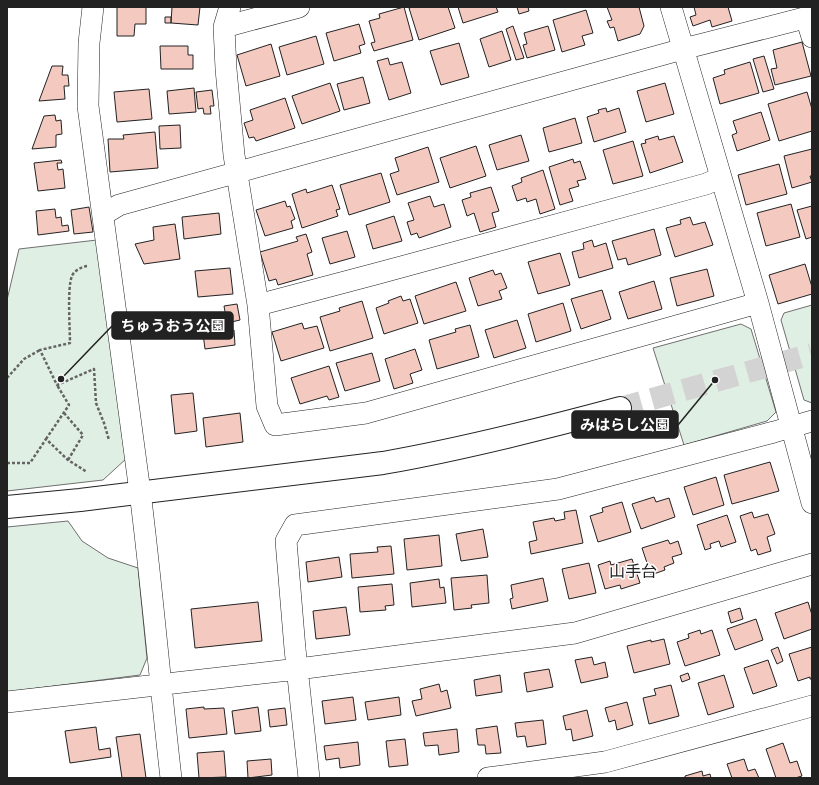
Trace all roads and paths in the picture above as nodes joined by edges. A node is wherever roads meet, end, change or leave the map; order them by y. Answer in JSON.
{"nodes":[{"id":1,"x":93,"y":7,"type":"edge"},
{"id":2,"x":230,"y":7,"type":"edge"},
{"id":3,"x":299,"y":7,"type":"edge"},
{"id":4,"x":671,"y":7,"type":"edge"},
{"id":5,"x":809,"y":17,"type":"edge"},
{"id":6,"x":224,"y":27,"type":"junction"},
{"id":7,"x":812,"y":37,"type":"edge"},
{"id":8,"x":683,"y":49,"type":"junction"},
{"id":9,"x":237,"y":173,"type":"junction"},
{"id":10,"x":720,"y":178,"type":"junction"},
{"id":11,"x":104,"y":214,"type":"junction"},
{"id":12,"x":109,"y":262,"type":"junction"},
{"id":13,"x":758,"y":303,"type":"junction"},
{"id":14,"x":258,"y":305,"type":"junction"},
{"id":15,"x":40,"y":350,"type":"junction"},
{"id":16,"x":7,"y":378,"type":"edge"},
{"id":17,"x":56,"y":385,"type":"junction"},
{"id":18,"x":620,"y":408,"type":"tunnel mouth"},
{"id":19,"x":64,"y":413,"type":"junction"},
{"id":20,"x":812,"y":421,"type":"edge"},
{"id":21,"x":790,"y":427,"type":"junction"},
{"id":22,"x":46,"y":439,"type":"junction"},
{"id":23,"x":109,"y":442,"type":"dead end"},
{"id":24,"x":68,"y":460,"type":"junction"},
{"id":25,"x":7,"y":463,"type":"edge"},
{"id":26,"x":87,"y":472,"type":"dead end"},
{"id":27,"x":140,"y":492,"type":"junction"},
{"id":28,"x":812,"y":504,"type":"edge"},
{"id":29,"x":7,"y":507,"type":"edge"},
{"id":30,"x":812,"y":564,"type":"edge"},
{"id":31,"x":298,"y":669,"type":"junction"},
{"id":32,"x":160,"y":685,"type":"junction"},
{"id":33,"x":7,"y":702,"type":"edge"},
{"id":34,"x":812,"y":706,"type":"edge"},
{"id":35,"x":171,"y":778,"type":"edge"},
{"id":36,"x":309,"y":778,"type":"edge"},
{"id":37,"x":488,"y":778,"type":"edge"}],
"edges":[{"from":1,"to":11,"type":"street"},
{"from":2,"to":6,"type":"street"},
{"from":3,"to":6,"type":"street"},
{"from":4,"to":8,"type":"street"},
{"from":5,"to":7,"type":"street"},
{"from":5,"to":8,"type":"street"},
{"from":6,"to":9,"type":"street"},
{"from":8,"to":9,"type":"street"},
{"from":8,"to":10,"type":"street"},
{"from":9,"to":11,"type":"street"},
{"from":9,"to":14,"type":"street"},
{"from":10,"to":13,"type":"street"},
{"from":10,"to":14,"type":"street"},
{"from":11,"to":12,"type":"street"},
{"from":12,"to":15,"type":"path"},
{"from":12,"to":27,"type":"street"},
{"from":13,"to":14,"type":"street"},
{"from":13,"to":21,"type":"street"},
{"from":15,"to":16,"type":"path"},
{"from":15,"to":17,"type":"path"},
{"from":17,"to":19,"type":"path"},
{"from":17,"to":23,"type":"path"},
{"from":18,"to":27,"type":"street"},
{"from":19,"to":22,"type":"path"},
{"from":19,"to":24,"type":"path"},
{"from":20,"to":21,"type":"street"},
{"from":21,"to":28,"type":"street"},
{"from":21,"to":31,"type":"street"},
{"from":22,"to":24,"type":"path"},
{"from":22,"to":25,"type":"path"},
{"from":24,"to":26,"type":"path"},
{"from":27,"to":29,"type":"street"},
{"from":27,"to":32,"type":"street"},
{"from":30,"to":31,"type":"street"},
{"from":31,"to":32,"type":"street"},
{"from":31,"to":36,"type":"street"},
{"from":32,"to":33,"type":"street"},
{"from":32,"to":35,"type":"street"},
{"from":34,"to":37,"type":"street"}]}
